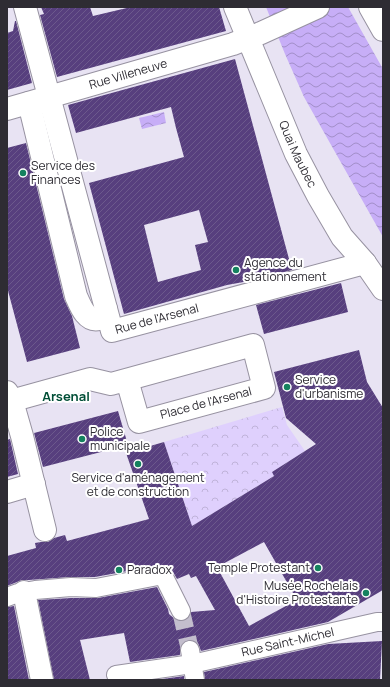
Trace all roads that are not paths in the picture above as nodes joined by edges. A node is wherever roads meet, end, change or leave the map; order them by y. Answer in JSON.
{"nodes":[{"id":1,"x":25,"y":7,"type":"edge"},
{"id":2,"x":235,"y":7,"type":"edge"},
{"id":3,"x":318,"y":7,"type":"edge"},
{"id":4,"x":370,"y":7,"type":"edge"},
{"id":5,"x":383,"y":30,"type":"edge"},
{"id":6,"x":248,"y":38,"type":"junction"},
{"id":7,"x":39,"y":100,"type":"junction"},
{"id":8,"x":7,"y":109,"type":"edge"},
{"id":9,"x":365,"y":263,"type":"junction"},
{"id":10,"x":383,"y":289,"type":"edge"},
{"id":11,"x":127,"y":380,"type":"junction"},
{"id":12,"x":8,"y":398,"type":"edge"},
{"id":13,"x":34,"y":484,"type":"junction"},
{"id":14,"x":7,"y":492,"type":"edge"},
{"id":15,"x":45,"y":530,"type":"dead end"},
{"id":16,"x":15,"y":595,"type":"edge"},
{"id":17,"x":181,"y":611,"type":"tunnel mouth"},
{"id":18,"x":383,"y":622,"type":"edge"},
{"id":19,"x":192,"y":665,"type":"edge"},
{"id":20,"x":116,"y":675,"type":"dead end"},
{"id":21,"x":42,"y":680,"type":"edge"}],
"edges":[{"from":1,"to":7,"type":"street","name":"Rue de l'Arsenal"},
{"from":2,"to":6,"type":"street","name":"Quai Maubec"},
{"from":3,"to":6,"type":"street","name":"Rue Villeneuve"},
{"from":4,"to":5,"type":"street"},
{"from":6,"to":7,"type":"street","name":"Rue Villeneuve"},
{"from":6,"to":9,"type":"street","name":"Quai Maubec"},
{"from":7,"to":8,"type":"street","name":"Rue Villeneuve"},
{"from":7,"to":9,"type":"street","name":"Rue de l'Arsenal"},
{"from":9,"to":10,"type":"street","name":"Quai Maubec"},
{"from":11,"to":11,"type":"street","name":"Place de l'Arsenal"},
{"from":11,"to":12,"type":"street"},
{"from":12,"to":13,"type":"street"},
{"from":13,"to":14,"type":"street"},
{"from":13,"to":15,"type":"street"},
{"from":16,"to":17,"type":"street"},
{"from":16,"to":21,"type":"street"},
{"from":18,"to":19,"type":"street","name":"Rue Saint-Michel"},
{"from":19,"to":20,"type":"street","name":"Rue Saint-Michel"}]}
